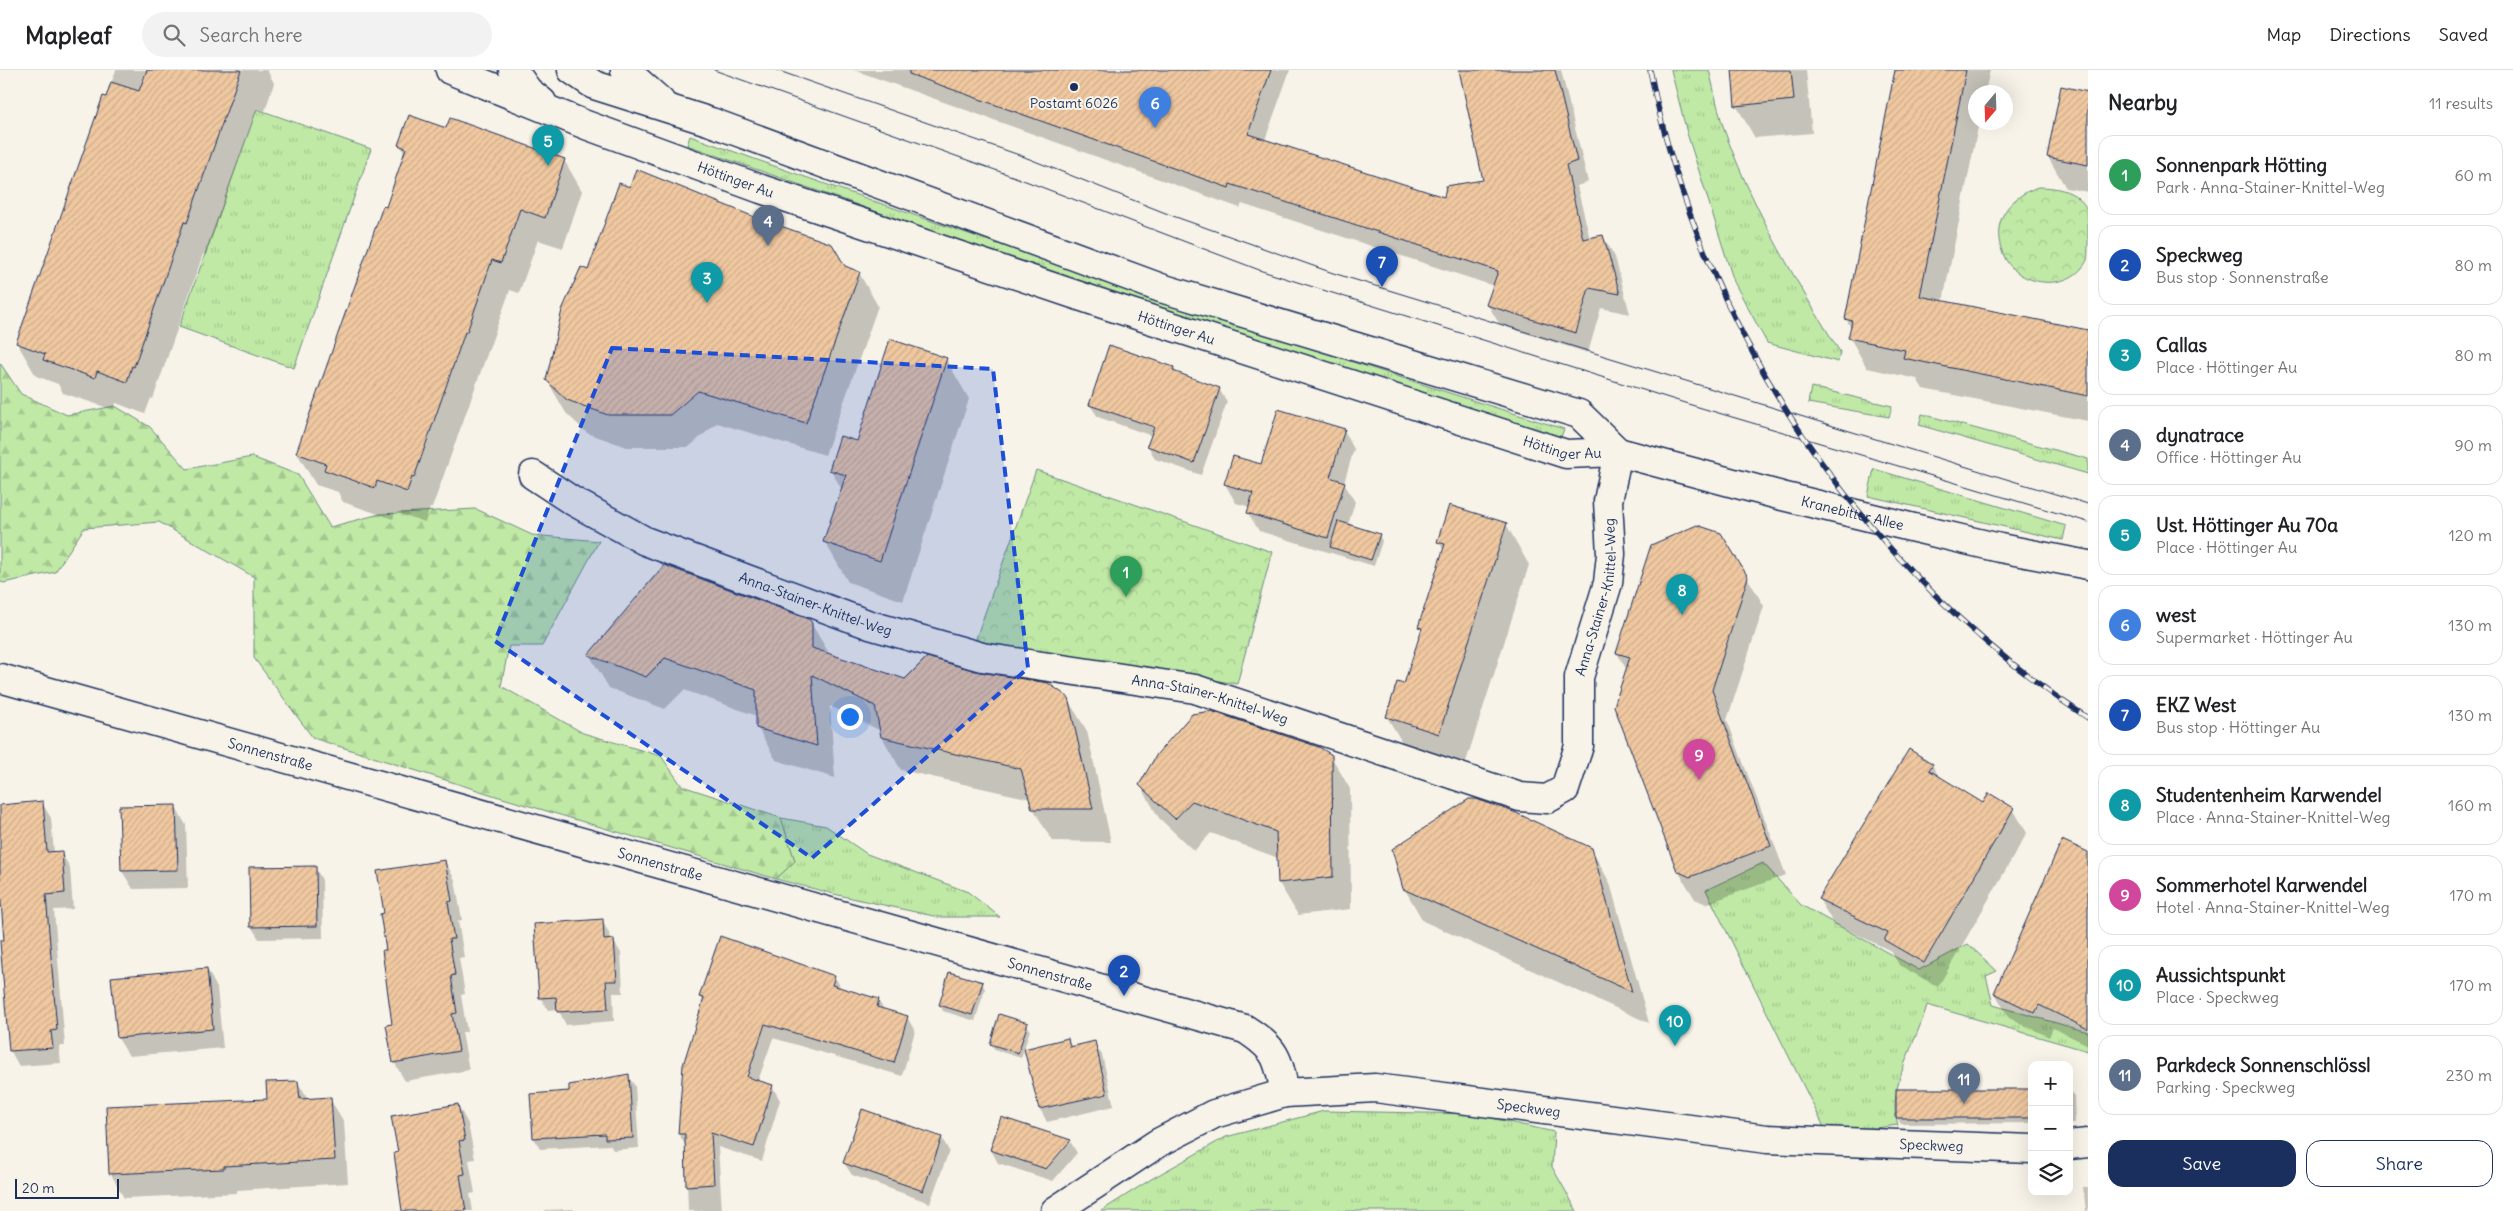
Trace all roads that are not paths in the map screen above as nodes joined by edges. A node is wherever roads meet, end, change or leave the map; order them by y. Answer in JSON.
{"nodes":[{"id":1,"x":572,"y":70,"type":"edge"},
{"id":2,"x":625,"y":70,"type":"edge"},
{"id":3,"x":516,"y":71,"type":"edge"},
{"id":4,"x":458,"y":73,"type":"edge"},
{"id":5,"x":669,"y":108,"type":"junction"},
{"id":6,"x":558,"y":114,"type":"junction"},
{"id":7,"x":1618,"y":452,"type":"junction"},
{"id":8,"x":532,"y":475,"type":"dead end"},
{"id":9,"x":2088,"y":565,"type":"edge"},
{"id":10,"x":0,"y":678,"type":"edge"},
{"id":11,"x":1285,"y":1093,"type":"junction"},
{"id":12,"x":2088,"y":1143,"type":"edge"},
{"id":13,"x":2073,"y":1145,"type":"edge"},
{"id":14,"x":2028,"y":1149,"type":"edge"},
{"id":15,"x":1055,"y":1211,"type":"edge"}],
"edges":[{"from":1,"to":5,"type":"street","name":"Höttinger Au"},
{"from":2,"to":5,"type":"street"},
{"from":3,"to":4,"type":"street"},
{"from":3,"to":6,"type":"street"},
{"from":4,"to":6,"type":"street","name":"Höttinger Au"},
{"from":5,"to":7,"type":"street","name":"Höttinger Au"},
{"from":6,"to":7,"type":"street","name":"Höttinger Au"},
{"from":7,"to":8,"type":"street","name":"Anna-Stainer-Knittel-Weg"},
{"from":7,"to":9,"type":"street","name":"Kranebitter Allee"},
{"from":10,"to":11,"type":"street","name":"Sonnenstraße"},
{"from":11,"to":14,"type":"street","name":"Speckweg"},
{"from":11,"to":15,"type":"street","name":"Speckweg"},
{"from":12,"to":13,"type":"street"}]}
